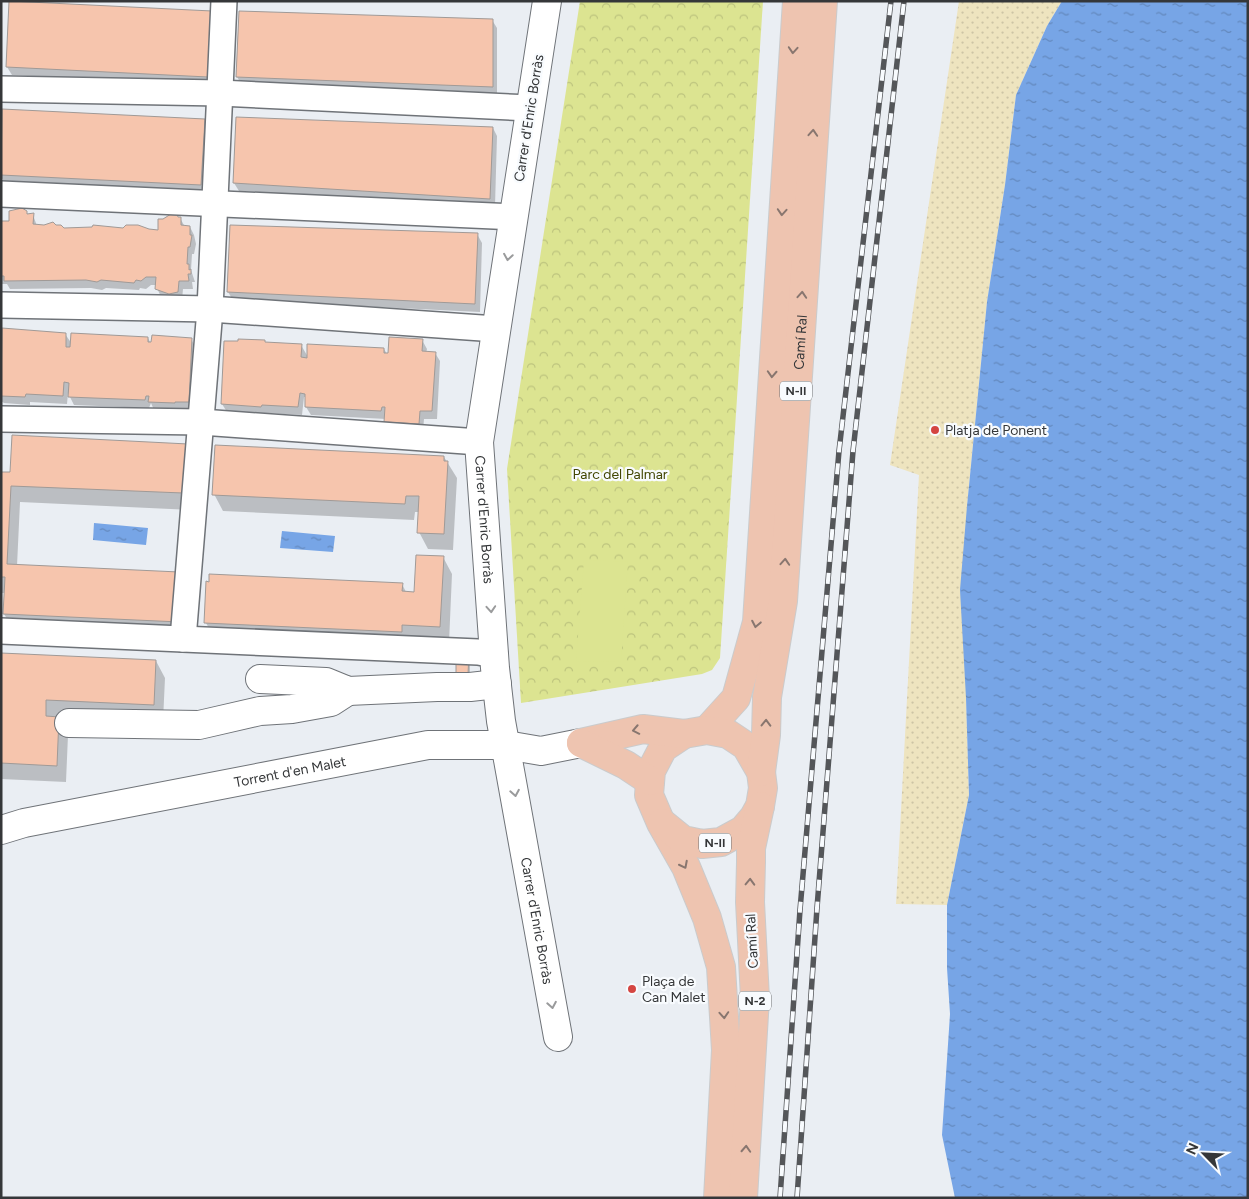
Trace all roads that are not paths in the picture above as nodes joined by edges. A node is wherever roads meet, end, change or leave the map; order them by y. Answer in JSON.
{"nodes":[{"id":1,"x":224,"y":1,"type":"edge"},
{"id":2,"x":547,"y":1,"type":"edge"},
{"id":3,"x":797,"y":1,"type":"edge"},
{"id":4,"x":823,"y":1,"type":"edge"},
{"id":5,"x":1,"y":89,"type":"edge"},
{"id":6,"x":220,"y":93,"type":"junction"},
{"id":7,"x":530,"y":108,"type":"junction"},
{"id":8,"x":1,"y":194,"type":"edge"},
{"id":9,"x":214,"y":203,"type":"junction"},
{"id":10,"x":514,"y":217,"type":"junction"},
{"id":11,"x":1,"y":305,"type":"edge"},
{"id":12,"x":210,"y":309,"type":"junction"},
{"id":13,"x":496,"y":329,"type":"junction"},
{"id":14,"x":1,"y":419,"type":"edge"},
{"id":15,"x":201,"y":422,"type":"junction"},
{"id":16,"x":479,"y":442,"type":"junction"},
{"id":17,"x":1,"y":631,"type":"edge"},
{"id":18,"x":184,"y":640,"type":"junction"},
{"id":19,"x":495,"y":655,"type":"junction"},
{"id":20,"x":260,"y":679,"type":"dead end"},
{"id":21,"x":497,"y":684,"type":"junction"},
{"id":22,"x":348,"y":691,"type":"junction"},
{"id":23,"x":69,"y":723,"type":"dead end"},
{"id":24,"x":696,"y":732,"type":"junction"},
{"id":25,"x":581,"y":743,"type":"junction"},
{"id":26,"x":506,"y":745,"type":"junction"},
{"id":27,"x":761,"y":772,"type":"junction"},
{"id":28,"x":650,"y":781,"type":"junction"},
{"id":29,"x":760,"y":806,"type":"junction"},
{"id":30,"x":660,"y":822,"type":"junction"},
{"id":31,"x":1,"y":830,"type":"edge"},
{"id":32,"x":558,"y":1037,"type":"dead end"},
{"id":33,"x":718,"y":1198,"type":"edge"},
{"id":34,"x":743,"y":1198,"type":"edge"}],
"edges":[{"from":1,"to":6,"type":"street"},
{"from":2,"to":7,"type":"street","name":"Carrer d'Enric Borràs"},
{"from":3,"to":24,"type":"main road","name":"Camí Ral","number":"N-II","one_way":true},
{"from":27,"to":4,"type":"main road","name":"Camí Ral","number":"N-II","one_way":true},
{"from":5,"to":6,"type":"street"},
{"from":6,"to":7,"type":"street"},
{"from":6,"to":9,"type":"street"},
{"from":7,"to":10,"type":"street","name":"Carrer d'Enric Borràs"},
{"from":8,"to":9,"type":"street"},
{"from":9,"to":10,"type":"street"},
{"from":9,"to":12,"type":"street"},
{"from":10,"to":13,"type":"street","name":"Carrer d'Enric Borràs","one_way":true},
{"from":11,"to":12,"type":"street"},
{"from":12,"to":13,"type":"street"},
{"from":12,"to":15,"type":"street"},
{"from":13,"to":16,"type":"street","name":"Carrer d'Enric Borràs"},
{"from":14,"to":15,"type":"street"},
{"from":15,"to":16,"type":"street"},
{"from":15,"to":18,"type":"street"},
{"from":16,"to":19,"type":"street","name":"Carrer d'Enric Borràs","one_way":true},
{"from":17,"to":18,"type":"street"},
{"from":18,"to":19,"type":"street"},
{"from":19,"to":21,"type":"street","name":"Carrer d'Enric Borràs"},
{"from":20,"to":22,"type":"street"},
{"from":21,"to":22,"type":"street"},
{"from":21,"to":26,"type":"street","name":"Carrer d'Enric Borràs"},
{"from":22,"to":23,"type":"street"},
{"from":24,"to":25,"type":"main road","one_way":true},
{"from":24,"to":27,"type":"main road","number":"N-II"},
{"from":24,"to":28,"type":"main road","number":"N-II"},
{"from":25,"to":26,"type":"street","name":"Torrent d'en Malet"},
{"from":25,"to":28,"type":"main road"},
{"from":26,"to":31,"type":"street","name":"Torrent d'en Malet"},
{"from":26,"to":32,"type":"street","name":"Carrer d'Enric Borràs","one_way":true},
{"from":27,"to":29,"type":"main road","number":"N-II"},
{"from":28,"to":30,"type":"main road","number":"N-II"},
{"from":29,"to":30,"type":"main road","number":"N-II"},
{"from":34,"to":29,"type":"main road","name":"Camí Ral","number":"N-2","one_way":true},
{"from":30,"to":33,"type":"main road","number":"N-2","one_way":true}]}
